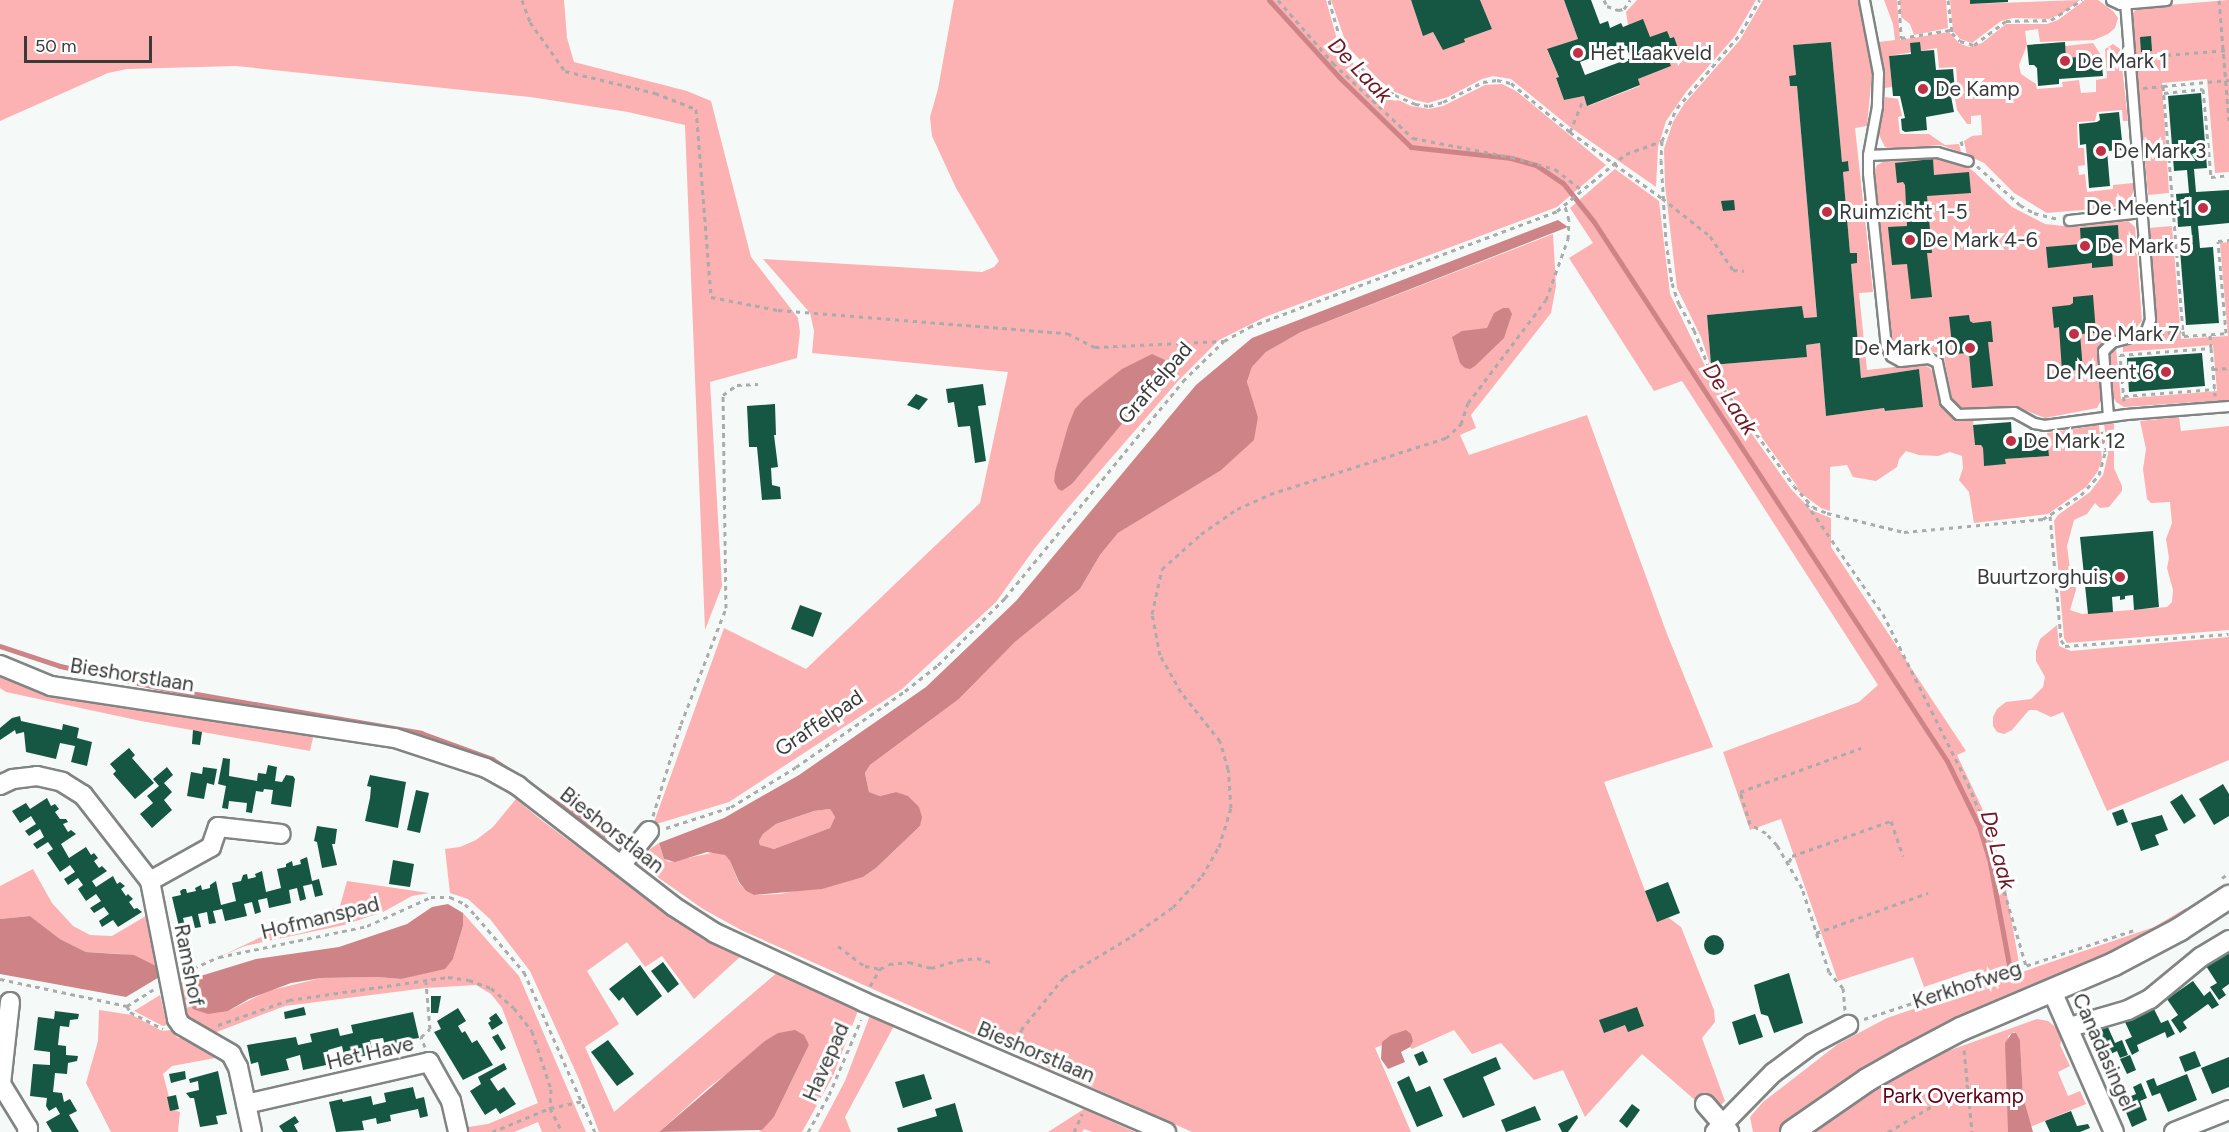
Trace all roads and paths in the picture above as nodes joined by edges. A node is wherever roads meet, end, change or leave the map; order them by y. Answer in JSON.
{"nodes":[{"id":1,"x":522,"y":0,"type":"edge"},
{"id":2,"x":1278,"y":0,"type":"edge"},
{"id":3,"x":1329,"y":0,"type":"edge"},
{"id":4,"x":1604,"y":0,"type":"edge"},
{"id":5,"x":1630,"y":0,"type":"edge"},
{"id":6,"x":1759,"y":0,"type":"edge"},
{"id":7,"x":1864,"y":0,"type":"edge"},
{"id":8,"x":1899,"y":0,"type":"edge"},
{"id":9,"x":1947,"y":0,"type":"edge"},
{"id":10,"x":2082,"y":0,"type":"edge"},
{"id":11,"x":2110,"y":0,"type":"edge"},
{"id":12,"x":2166,"y":0,"type":"edge"},
{"id":13,"x":2219,"y":0,"type":"edge"},
{"id":14,"x":2125,"y":4,"type":"junction"},
{"id":15,"x":1950,"y":30,"type":"junction"},
{"id":16,"x":2223,"y":50,"type":"junction"},
{"id":17,"x":2229,"y":50,"type":"edge"},
{"id":18,"x":2129,"y":58,"type":"junction"},
{"id":19,"x":2227,"y":80,"type":"edge"},
{"id":20,"x":2163,"y":86,"type":"junction"},
{"id":21,"x":2132,"y":89,"type":"junction"},
{"id":22,"x":2163,"y":93,"type":"junction"},
{"id":23,"x":1582,"y":102,"type":"dead end"},
{"id":24,"x":2229,"y":121,"type":"edge"},
{"id":25,"x":1570,"y":132,"type":"junction"},
{"id":26,"x":1662,"y":141,"type":"junction"},
{"id":27,"x":1868,"y":155,"type":"junction"},
{"id":28,"x":1968,"y":161,"type":"joint"},
{"id":29,"x":1614,"y":163,"type":"junction"},
{"id":30,"x":2229,"y":175,"type":"edge"},
{"id":31,"x":1583,"y":191,"type":"junction"},
{"id":32,"x":1662,"y":198,"type":"junction"},
{"id":33,"x":1564,"y":206,"type":"junction"},
{"id":34,"x":2173,"y":208,"type":"junction"},
{"id":35,"x":2142,"y":212,"type":"junction"},
{"id":36,"x":2069,"y":220,"type":"joint"},
{"id":37,"x":2229,"y":240,"type":"edge"},
{"id":38,"x":1744,"y":272,"type":"dead end"},
{"id":39,"x":2183,"y":331,"type":"junction"},
{"id":40,"x":2228,"y":333,"type":"edge"},
{"id":41,"x":2210,"y":334,"type":"junction"},
{"id":42,"x":2139,"y":335,"type":"junction"},
{"id":43,"x":1224,"y":341,"type":"junction"},
{"id":44,"x":2211,"y":348,"type":"junction"},
{"id":45,"x":2229,"y":368,"type":"edge"},
{"id":46,"x":2213,"y":369,"type":"junction"},
{"id":47,"x":758,"y":384,"type":"dead end"},
{"id":48,"x":2215,"y":389,"type":"junction"},
{"id":49,"x":2124,"y":396,"type":"junction"},
{"id":50,"x":2229,"y":406,"type":"edge"},
{"id":51,"x":2216,"y":407,"type":"junction"},
{"id":52,"x":2126,"y":414,"type":"junction"},
{"id":53,"x":2104,"y":416,"type":"junction"},
{"id":54,"x":1798,"y":491,"type":"junction"},
{"id":55,"x":2050,"y":516,"type":"junction"},
{"id":56,"x":2229,"y":634,"type":"edge"},
{"id":57,"x":0,"y":665,"type":"edge"},
{"id":58,"x":1862,"y":748,"type":"dead end"},
{"id":59,"x":0,"y":785,"type":"edge"},
{"id":60,"x":649,"y":831,"type":"junction"},
{"id":61,"x":281,"y":834,"type":"dead end"},
{"id":62,"x":1903,"y":856,"type":"dead end"},
{"id":63,"x":1788,"y":864,"type":"junction"},
{"id":64,"x":621,"y":865,"type":"junction"},
{"id":65,"x":2229,"y":873,"type":"edge"},
{"id":66,"x":150,"y":881,"type":"junction"},
{"id":67,"x":2224,"y":888,"type":"edge"},
{"id":68,"x":1928,"y":893,"type":"dead end"},
{"id":69,"x":2143,"y":926,"type":"dead end"},
{"id":70,"x":1816,"y":933,"type":"junction"},
{"id":71,"x":2229,"y":940,"type":"edge"},
{"id":72,"x":838,"y":946,"type":"dead end"},
{"id":73,"x":990,"y":962,"type":"dead end"},
{"id":74,"x":2026,"y":966,"type":"junction"},
{"id":75,"x":880,"y":969,"type":"junction"},
{"id":76,"x":0,"y":980,"type":"edge"},
{"id":77,"x":169,"y":981,"type":"junction"},
{"id":78,"x":426,"y":982,"type":"junction"},
{"id":79,"x":2052,"y":991,"type":"junction"},
{"id":80,"x":10,"y":1002,"type":"dead end"},
{"id":81,"x":866,"y":1003,"type":"junction"},
{"id":82,"x":126,"y":1006,"type":"junction"},
{"id":83,"x":1846,"y":1026,"type":"junction"},
{"id":84,"x":2070,"y":1027,"type":"junction"},
{"id":85,"x":1961,"y":1029,"type":"junction"},
{"id":86,"x":189,"y":1030,"type":"junction"},
{"id":87,"x":1,"y":1057,"type":"edge"},
{"id":88,"x":429,"y":1062,"type":"junction"},
{"id":89,"x":1009,"y":1064,"type":"junction"},
{"id":90,"x":1968,"y":1085,"type":"junction"},
{"id":91,"x":582,"y":1101,"type":"junction"},
{"id":92,"x":246,"y":1104,"type":"junction"},
{"id":93,"x":1705,"y":1104,"type":"dead end"},
{"id":94,"x":550,"y":1108,"type":"junction"},
{"id":95,"x":2229,"y":1110,"type":"edge"},
{"id":96,"x":1722,"y":1129,"type":"edge"},
{"id":97,"x":27,"y":1132,"type":"edge"},
{"id":98,"x":252,"y":1132,"type":"edge"},
{"id":99,"x":458,"y":1132,"type":"edge"},
{"id":100,"x":492,"y":1132,"type":"edge"},
{"id":101,"x":562,"y":1132,"type":"edge"},
{"id":102,"x":595,"y":1132,"type":"edge"},
{"id":103,"x":808,"y":1132,"type":"edge"},
{"id":104,"x":1166,"y":1132,"type":"edge"},
{"id":105,"x":1792,"y":1132,"type":"edge"},
{"id":106,"x":1888,"y":1132,"type":"edge"},
{"id":107,"x":1972,"y":1132,"type":"edge"},
{"id":108,"x":2114,"y":1132,"type":"edge"},
{"id":109,"x":2174,"y":1132,"type":"edge"}],
"edges":[{"from":1,"to":43,"type":"path"},
{"from":2,"to":31,"type":"path"},
{"from":3,"to":25,"type":"path"},
{"from":4,"to":5,"type":"path"},
{"from":6,"to":26,"type":"path"},
{"from":7,"to":27,"type":"lane"},
{"from":8,"to":15,"type":"path"},
{"from":9,"to":15,"type":"path"},
{"from":10,"to":15,"type":"path"},
{"from":11,"to":14,"type":"lane"},
{"from":12,"to":14,"type":"lane"},
{"from":13,"to":16,"type":"path"},
{"from":14,"to":18,"type":"lane"},
{"from":16,"to":17,"type":"path"},
{"from":16,"to":18,"type":"path"},
{"from":16,"to":19,"type":"path"},
{"from":18,"to":21,"type":"lane"},
{"from":19,"to":20,"type":"path"},
{"from":19,"to":24,"type":"path"},
{"from":20,"to":21,"type":"path"},
{"from":20,"to":22,"type":"path"},
{"from":21,"to":35,"type":"lane"},
{"from":22,"to":30,"type":"path"},
{"from":22,"to":34,"type":"path"},
{"from":23,"to":25,"type":"path"},
{"from":25,"to":29,"type":"path"},
{"from":26,"to":29,"type":"path","name":"Graffelpad"},
{"from":26,"to":32,"type":"path"},
{"from":27,"to":28,"type":"lane"},
{"from":27,"to":53,"type":"lane"},
{"from":28,"to":36,"type":"path"},
{"from":29,"to":31,"type":"path","name":"Graffelpad"},
{"from":29,"to":32,"type":"path"},
{"from":31,"to":33,"type":"path","name":"Graffelpad"},
{"from":32,"to":38,"type":"path"},
{"from":32,"to":54,"type":"path"},
{"from":33,"to":43,"type":"path","name":"Graffelpad"},
{"from":33,"to":89,"type":"path"},
{"from":34,"to":35,"type":"path"},
{"from":34,"to":39,"type":"path"},
{"from":35,"to":36,"type":"lane"},
{"from":35,"to":42,"type":"lane"},
{"from":37,"to":40,"type":"path"},
{"from":39,"to":41,"type":"path"},
{"from":39,"to":42,"type":"path"},
{"from":40,"to":41,"type":"path"},
{"from":41,"to":44,"type":"path"},
{"from":42,"to":53,"type":"lane"},
{"from":43,"to":60,"type":"path","name":"Graffelpad"},
{"from":44,"to":46,"type":"path"},
{"from":44,"to":49,"type":"path"},
{"from":45,"to":46,"type":"path"},
{"from":46,"to":48,"type":"path"},
{"from":47,"to":60,"type":"path"},
{"from":48,"to":49,"type":"path"},
{"from":48,"to":51,"type":"path"},
{"from":49,"to":52,"type":"path"},
{"from":50,"to":51,"type":"lane"},
{"from":51,"to":52,"type":"lane"},
{"from":52,"to":53,"type":"lane"},
{"from":53,"to":55,"type":"path"},
{"from":54,"to":55,"type":"path"},
{"from":54,"to":74,"type":"path"},
{"from":55,"to":56,"type":"path"},
{"from":57,"to":64,"type":"street","name":"Bieshorstlaan"},
{"from":58,"to":63,"type":"path"},
{"from":59,"to":66,"type":"street"},
{"from":60,"to":64,"type":"street"},
{"from":61,"to":66,"type":"street"},
{"from":62,"to":63,"type":"path"},
{"from":63,"to":70,"type":"path"},
{"from":64,"to":81,"type":"street","name":"Bieshorstlaan"},
{"from":65,"to":67,"type":"path"},
{"from":66,"to":77,"type":"street","name":"Ramshof"},
{"from":67,"to":79,"type":"street","name":"Kerkhofweg"},
{"from":68,"to":70,"type":"path"},
{"from":69,"to":74,"type":"path","name":"Kerkhofweg"},
{"from":70,"to":83,"type":"path"},
{"from":71,"to":84,"type":"street"},
{"from":72,"to":75,"type":"path"},
{"from":73,"to":75,"type":"path"},
{"from":74,"to":83,"type":"path","name":"Kerkhofweg"},
{"from":75,"to":81,"type":"path","name":"Havepad"},
{"from":76,"to":82,"type":"path"},
{"from":77,"to":82,"type":"path","name":"Hofmanspad"},
{"from":77,"to":86,"type":"street","name":"Ramshof"},
{"from":77,"to":91,"type":"path","name":"Hofmanspad"},
{"from":78,"to":86,"type":"path"},
{"from":78,"to":88,"type":"path"},
{"from":78,"to":94,"type":"path"},
{"from":79,"to":84,"type":"street","name":"Canadasingel"},
{"from":79,"to":85,"type":"street","name":"Kerkhofweg"},
{"from":80,"to":87,"type":"street"},
{"from":81,"to":89,"type":"street","name":"Bieshorstlaan"},
{"from":81,"to":103,"type":"path","name":"Havepad"},
{"from":82,"to":86,"type":"path"},
{"from":83,"to":96,"type":"street"},
{"from":84,"to":108,"type":"street","name":"Canadasingel"},
{"from":85,"to":90,"type":"path"},
{"from":85,"to":105,"type":"street","name":"Kerkhofweg"},
{"from":86,"to":92,"type":"street","name":"Ramshof"},
{"from":87,"to":97,"type":"street"},
{"from":88,"to":92,"type":"street","name":"Het Have"},
{"from":88,"to":99,"type":"street","name":"Het Have"},
{"from":89,"to":104,"type":"street","name":"Bieshorstlaan"},
{"from":90,"to":106,"type":"path"},
{"from":90,"to":107,"type":"path"},
{"from":91,"to":94,"type":"path"},
{"from":91,"to":102,"type":"path","name":"Hofmanspad"},
{"from":92,"to":98,"type":"street","name":"Ramshof"},
{"from":93,"to":96,"type":"street"},
{"from":94,"to":100,"type":"path"},
{"from":94,"to":101,"type":"path"},
{"from":95,"to":109,"type":"street"}]}
